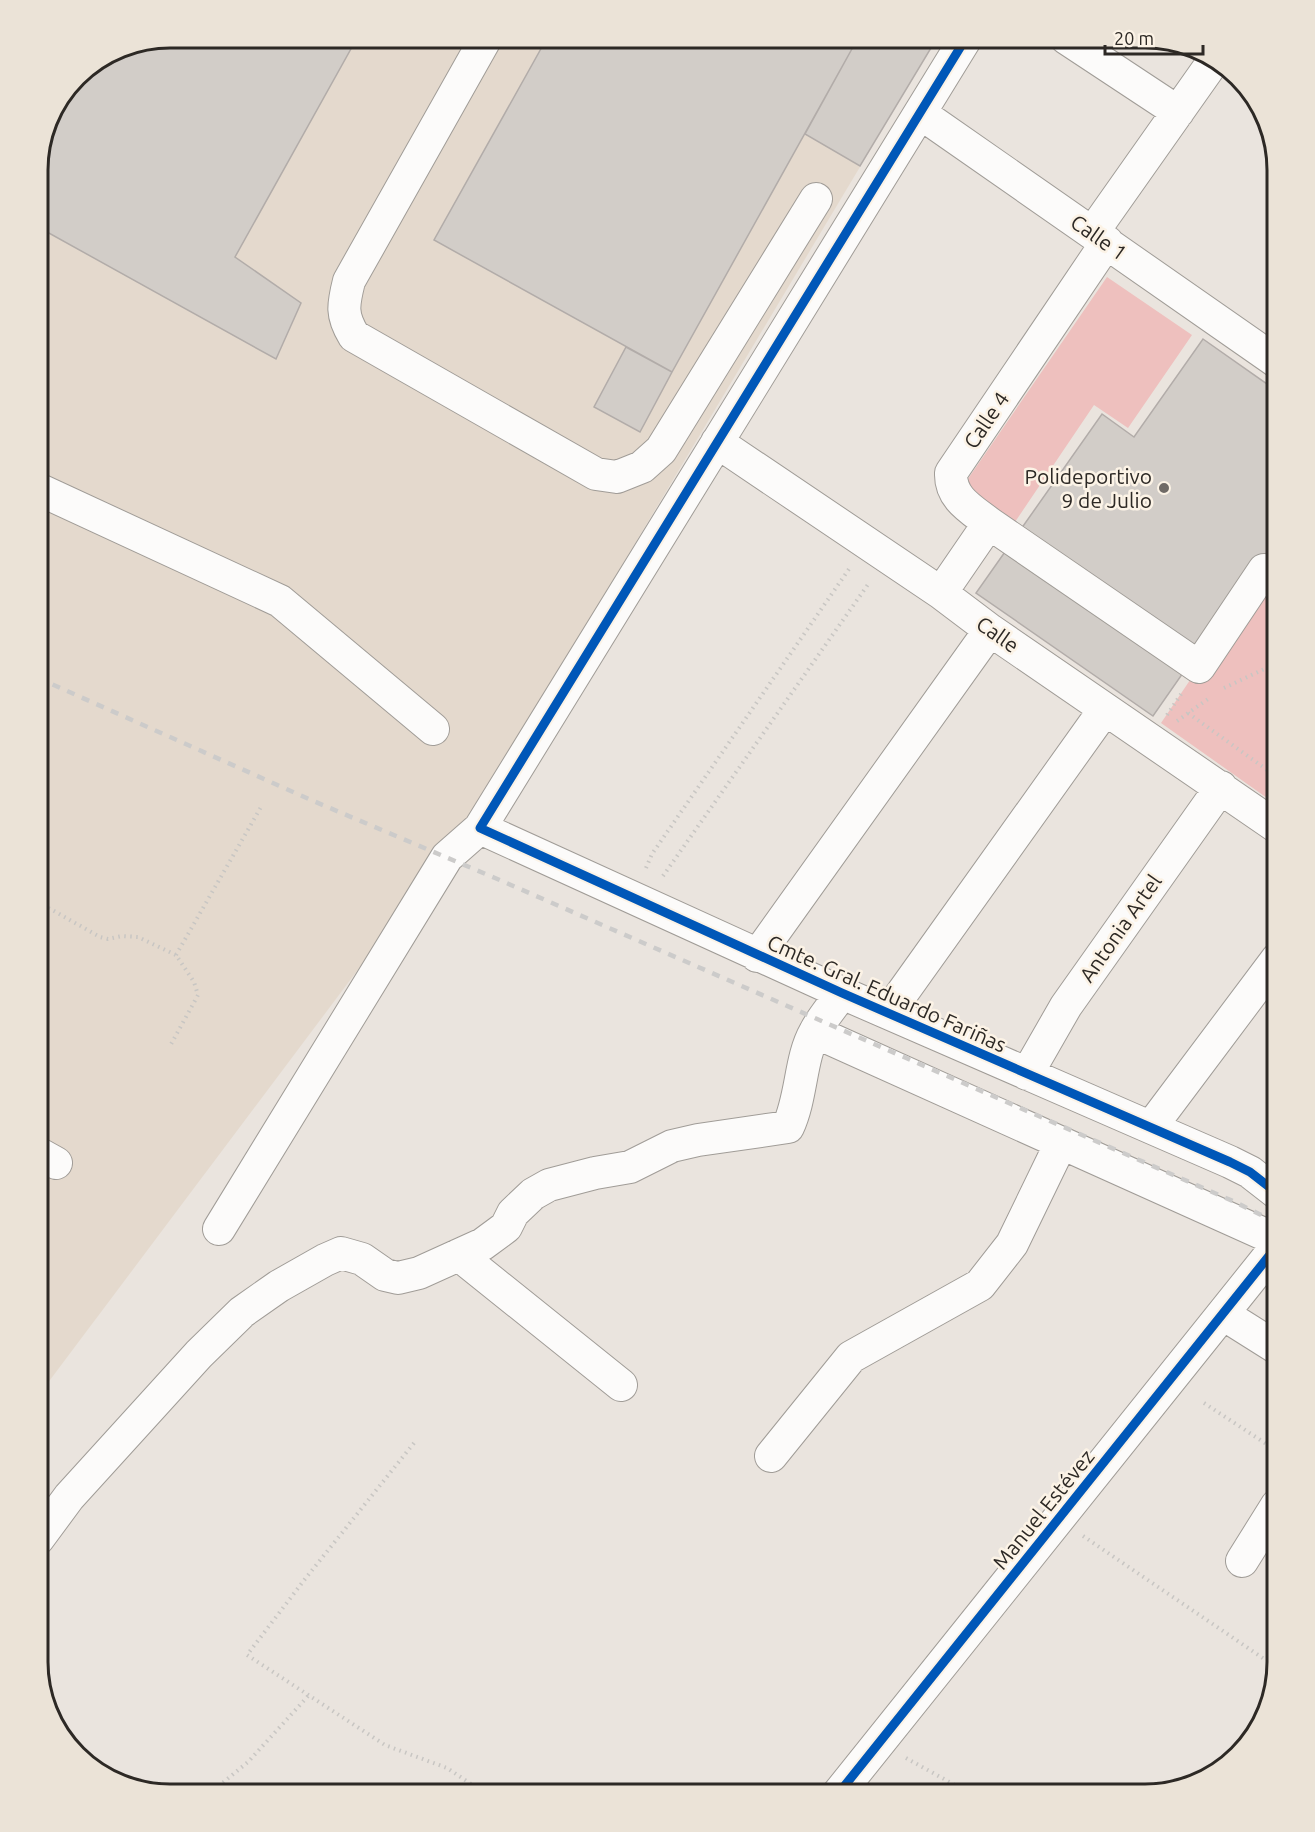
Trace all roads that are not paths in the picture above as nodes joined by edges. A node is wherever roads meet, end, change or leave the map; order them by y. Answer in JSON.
{"nodes":[{"id":1,"x":480,"y":48,"type":"edge"},
{"id":2,"x":960,"y":48,"type":"edge"},
{"id":3,"x":1081,"y":48,"type":"edge"},
{"id":4,"x":1209,"y":67,"type":"edge"},
{"id":5,"x":1178,"y":112,"type":"junction"},
{"id":6,"x":920,"y":113,"type":"junction"},
{"id":7,"x":816,"y":200,"type":"dead end"},
{"id":8,"x":1100,"y":237,"type":"junction"},
{"id":9,"x":1267,"y":354,"type":"edge"},
{"id":10,"x":717,"y":442,"type":"junction"},
{"id":11,"x":48,"y":494,"type":"edge"},
{"id":12,"x":989,"y":523,"type":"junction"},
{"id":13,"x":1267,"y":572,"type":"edge"},
{"id":14,"x":941,"y":593,"type":"junction"},
{"id":15,"x":990,"y":630,"type":"junction"},
{"id":16,"x":1105,"y":709,"type":"junction"},
{"id":17,"x":434,"y":729,"type":"dead end"},
{"id":18,"x":1221,"y":787,"type":"junction"},
{"id":19,"x":1267,"y":819,"type":"edge"},
{"id":20,"x":480,"y":828,"type":"junction"},
{"id":21,"x":757,"y":956,"type":"junction"},
{"id":22,"x":1267,"y":974,"type":"edge"},
{"id":23,"x":842,"y":993,"type":"junction"},
{"id":24,"x":888,"y":1013,"type":"junction"},
{"id":25,"x":815,"y":1032,"type":"junction"},
{"id":26,"x":1027,"y":1074,"type":"junction"},
{"id":27,"x":1151,"y":1127,"type":"junction"},
{"id":28,"x":1061,"y":1143,"type":"junction"},
{"id":29,"x":1267,"y":1185,"type":"edge"},
{"id":30,"x":219,"y":1229,"type":"dead end"},
{"id":31,"x":1267,"y":1235,"type":"edge"},
{"id":32,"x":459,"y":1255,"type":"junction"},
{"id":33,"x":1267,"y":1260,"type":"edge"},
{"id":34,"x":1223,"y":1314,"type":"junction"},
{"id":35,"x":1267,"y":1341,"type":"edge"},
{"id":36,"x":621,"y":1385,"type":"dead end"},
{"id":37,"x":771,"y":1455,"type":"dead end"},
{"id":38,"x":1267,"y":1522,"type":"edge"},
{"id":39,"x":48,"y":1525,"type":"edge"},
{"id":40,"x":1242,"y":1560,"type":"dead end"},
{"id":41,"x":846,"y":1784,"type":"edge"}],
"edges":[{"from":1,"to":7,"type":"street"},
{"from":2,"to":6,"type":"street"},
{"from":3,"to":5,"type":"street"},
{"from":4,"to":5,"type":"street","name":"Calle 4"},
{"from":5,"to":8,"type":"street","name":"Calle 4"},
{"from":6,"to":8,"type":"street","name":"Calle 1"},
{"from":6,"to":10,"type":"street"},
{"from":8,"to":9,"type":"street","name":"Calle 1"},
{"from":8,"to":12,"type":"street","name":"Calle 4"},
{"from":10,"to":14,"type":"street","name":"Calle"},
{"from":10,"to":20,"type":"street"},
{"from":11,"to":17,"type":"street"},
{"from":12,"to":13,"type":"street","name":"Calle 4"},
{"from":12,"to":14,"type":"street"},
{"from":14,"to":15,"type":"street","name":"Calle"},
{"from":15,"to":16,"type":"street","name":"Calle"},
{"from":15,"to":21,"type":"street"},
{"from":16,"to":18,"type":"street","name":"Calle"},
{"from":16,"to":24,"type":"street"},
{"from":18,"to":19,"type":"street","name":"Calle"},
{"from":18,"to":26,"type":"street","name":"Antonia Artel"},
{"from":20,"to":21,"type":"street","name":"Cmte. Gral. Eduardo Fariñas"},
{"from":20,"to":30,"type":"street"},
{"from":21,"to":23,"type":"street","name":"Cmte. Gral. Eduardo Fariñas"},
{"from":22,"to":27,"type":"street"},
{"from":23,"to":24,"type":"street","name":"Cmte. Gral. Eduardo Fariñas"},
{"from":23,"to":25,"type":"street"},
{"from":24,"to":26,"type":"street","name":"Cmte. Gral. Eduardo Fariñas"},
{"from":25,"to":28,"type":"street"},
{"from":25,"to":32,"type":"street"},
{"from":26,"to":27,"type":"street","name":"Cmte. Gral. Eduardo Fariñas"},
{"from":27,"to":29,"type":"street","name":"Cmte. Gral. Eduardo Fariñas"},
{"from":28,"to":31,"type":"street"},
{"from":28,"to":37,"type":"street"},
{"from":32,"to":36,"type":"street"},
{"from":32,"to":39,"type":"street"},
{"from":33,"to":34,"type":"street","name":"Manuel Estévez"},
{"from":34,"to":35,"type":"street"},
{"from":34,"to":41,"type":"street","name":"Manuel Estévez"},
{"from":38,"to":40,"type":"street"}]}
